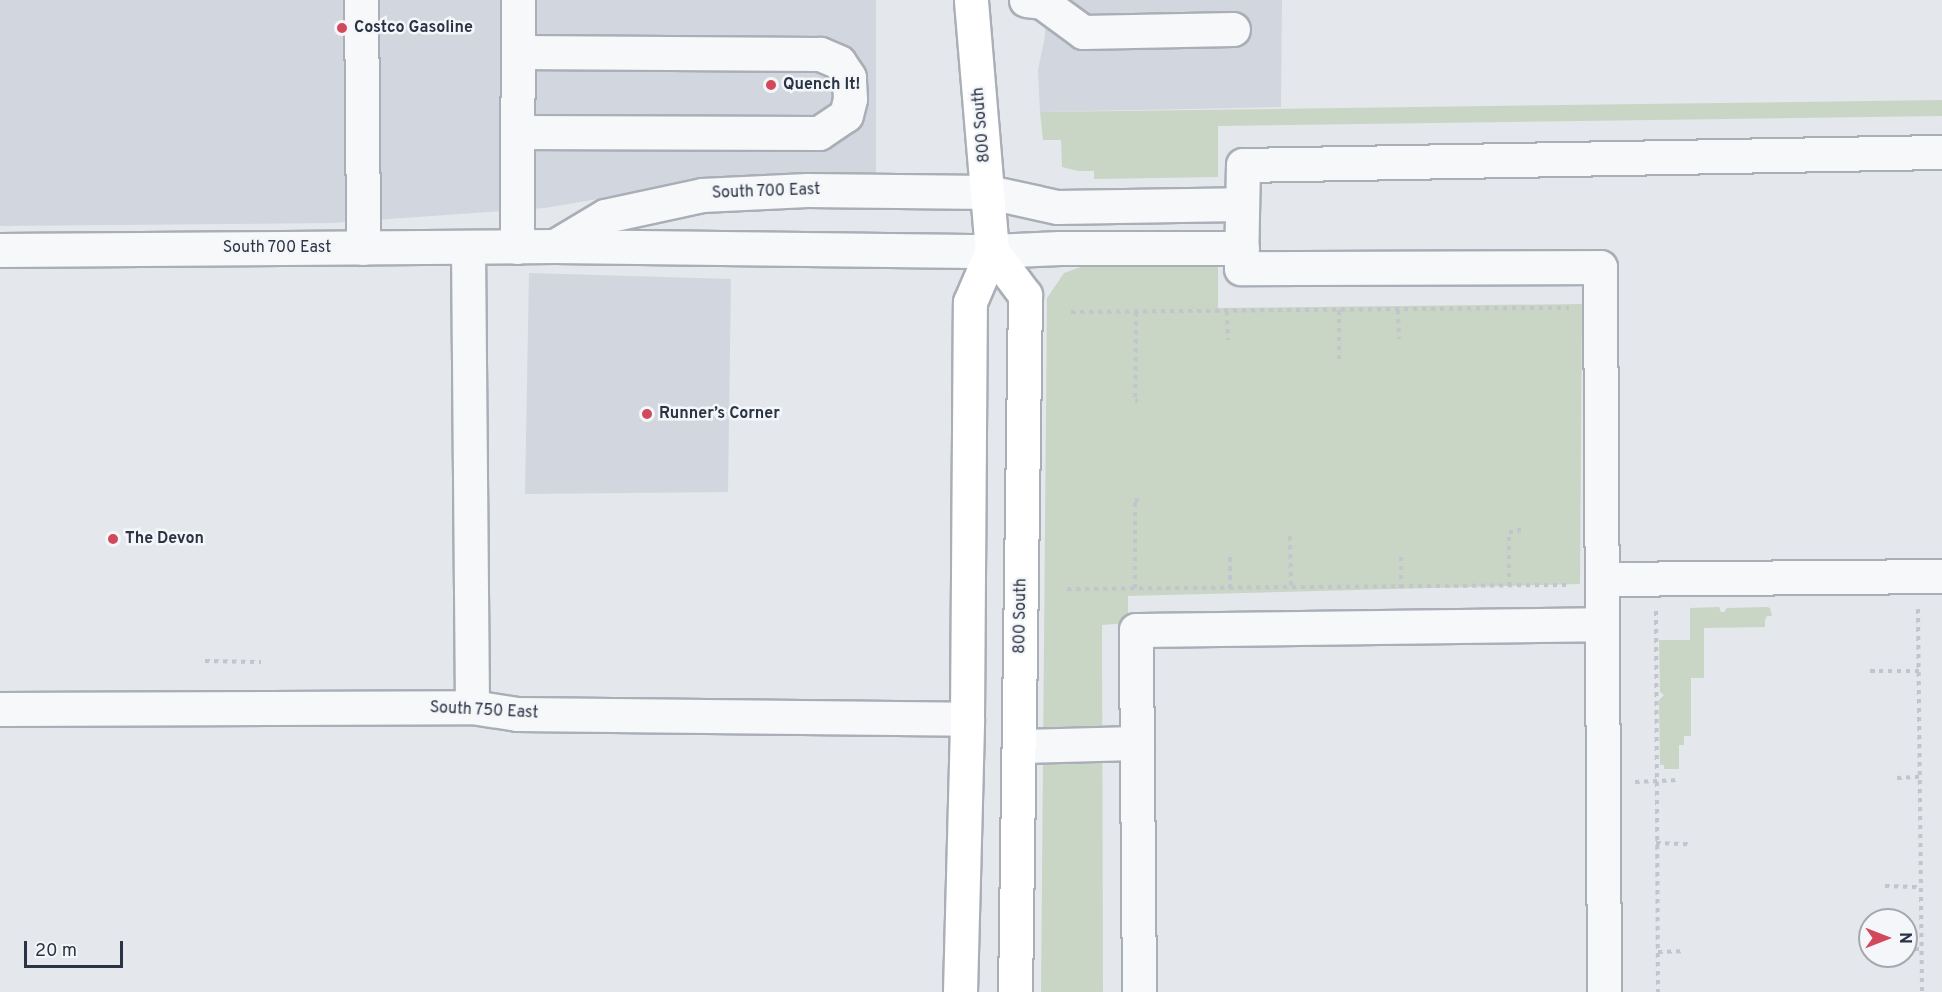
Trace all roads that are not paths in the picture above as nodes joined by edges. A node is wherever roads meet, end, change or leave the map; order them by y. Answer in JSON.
{"nodes":[{"id":1,"x":361,"y":0,"type":"edge"},
{"id":2,"x":518,"y":0,"type":"edge"},
{"id":3,"x":970,"y":0,"type":"edge"},
{"id":4,"x":1026,"y":0,"type":"edge"},
{"id":5,"x":1233,"y":29,"type":"dead end"},
{"id":6,"x":518,"y":52,"type":"junction"},
{"id":7,"x":517,"y":132,"type":"junction"},
{"id":8,"x":1942,"y":152,"type":"edge"},
{"id":9,"x":989,"y":192,"type":"junction"},
{"id":10,"x":1240,"y":204,"type":"junction"},
{"id":11,"x":555,"y":246,"type":"junction"},
{"id":12,"x":468,"y":247,"type":"junction"},
{"id":13,"x":517,"y":247,"type":"junction"},
{"id":14,"x":363,"y":248,"type":"junction"},
{"id":15,"x":1242,"y":249,"type":"junction"},
{"id":16,"x":0,"y":250,"type":"edge"},
{"id":17,"x":992,"y":251,"type":"junction"},
{"id":18,"x":1942,"y":576,"type":"edge"},
{"id":19,"x":1587,"y":582,"type":"junction"},
{"id":20,"x":1602,"y":624,"type":"junction"},
{"id":21,"x":472,"y":707,"type":"junction"},
{"id":22,"x":0,"y":709,"type":"edge"},
{"id":23,"x":967,"y":719,"type":"junction"},
{"id":24,"x":1137,"y":744,"type":"junction"},
{"id":25,"x":1020,"y":746,"type":"junction"},
{"id":26,"x":960,"y":992,"type":"edge"},
{"id":27,"x":1015,"y":992,"type":"edge"},
{"id":28,"x":1139,"y":992,"type":"edge"},
{"id":29,"x":1604,"y":992,"type":"edge"}],
"edges":[{"from":1,"to":14,"type":"street"},
{"from":2,"to":6,"type":"street"},
{"from":3,"to":9,"type":"main road","name":"800 South"},
{"from":4,"to":5,"type":"street"},
{"from":6,"to":7,"type":"street"},
{"from":6,"to":7,"type":"street"},
{"from":7,"to":13,"type":"street"},
{"from":8,"to":10,"type":"street"},
{"from":9,"to":10,"type":"street","name":"South 700 East"},
{"from":9,"to":11,"type":"street","name":"South 700 East"},
{"from":9,"to":17,"type":"main road","name":"800 South"},
{"from":10,"to":15,"type":"street"},
{"from":11,"to":13,"type":"street","name":"South 700 East"},
{"from":11,"to":17,"type":"street","name":"South 700 East"},
{"from":12,"to":13,"type":"street","name":"South 700 East"},
{"from":12,"to":14,"type":"street","name":"South 700 East"},
{"from":12,"to":21,"type":"street"},
{"from":14,"to":16,"type":"street","name":"South 700 East"},
{"from":15,"to":17,"type":"street","name":"South 700 East"},
{"from":15,"to":19,"type":"street"},
{"from":17,"to":23,"type":"main road","name":"800 South"},
{"from":17,"to":25,"type":"main road","name":"800 South"},
{"from":18,"to":19,"type":"street"},
{"from":19,"to":20,"type":"street"},
{"from":20,"to":24,"type":"street"},
{"from":20,"to":29,"type":"street"},
{"from":21,"to":22,"type":"street","name":"South 750 East"},
{"from":21,"to":23,"type":"street","name":"South 750 East"},
{"from":23,"to":26,"type":"main road","name":"800 South"},
{"from":24,"to":25,"type":"street"},
{"from":24,"to":28,"type":"street"},
{"from":25,"to":27,"type":"main road","name":"800 South"}]}
